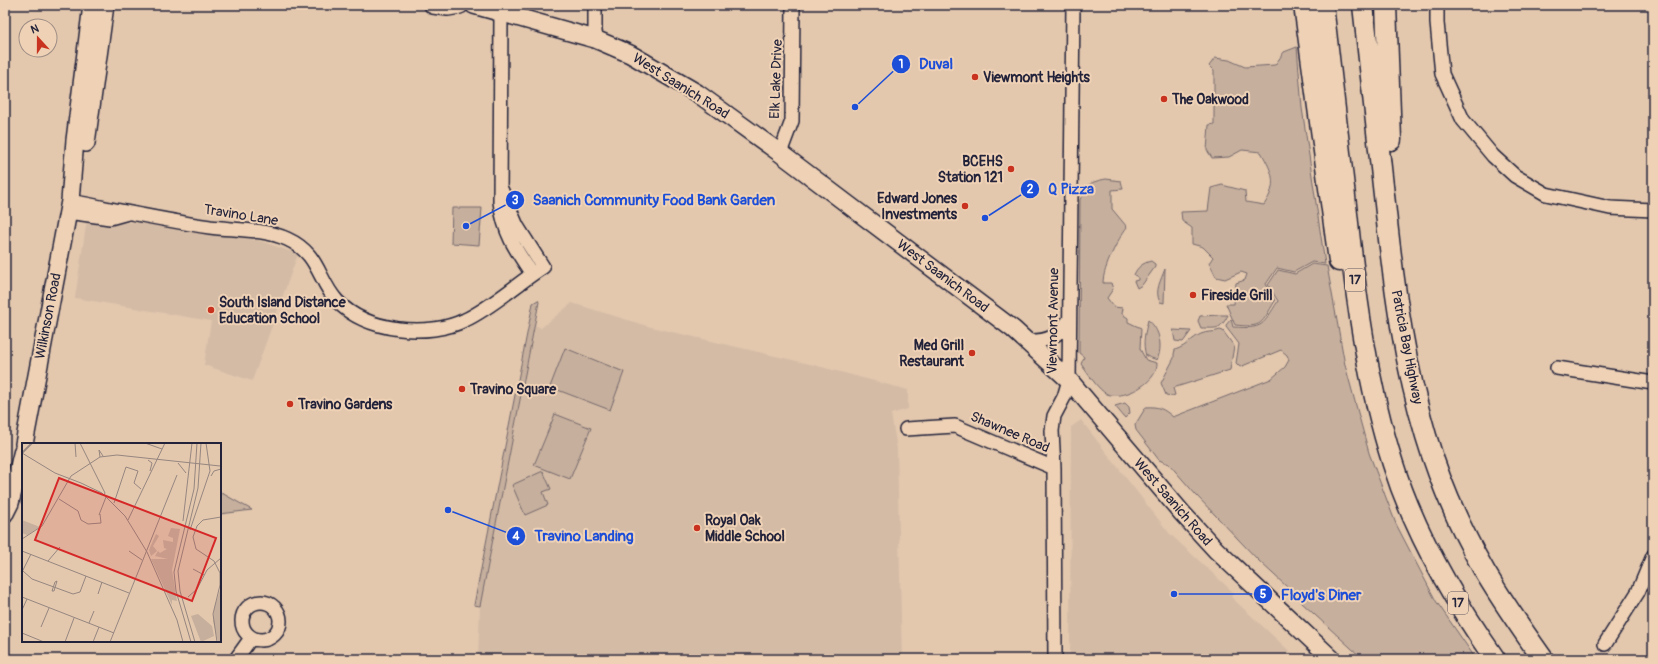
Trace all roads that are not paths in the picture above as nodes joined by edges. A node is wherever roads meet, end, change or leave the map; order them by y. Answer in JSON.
{"nodes":[{"id":1,"x":92,"y":5,"type":"edge"},
{"id":2,"x":105,"y":5,"type":"edge"},
{"id":3,"x":433,"y":5,"type":"edge"},
{"id":4,"x":460,"y":5,"type":"edge"},
{"id":5,"x":474,"y":5,"type":"edge"},
{"id":6,"x":595,"y":5,"type":"edge"},
{"id":7,"x":793,"y":5,"type":"edge"},
{"id":8,"x":1073,"y":5,"type":"edge"},
{"id":9,"x":1304,"y":5,"type":"edge"},
{"id":10,"x":1324,"y":5,"type":"edge"},
{"id":11,"x":1363,"y":5,"type":"edge"},
{"id":12,"x":1386,"y":5,"type":"edge"},
{"id":13,"x":1437,"y":5,"type":"edge"},
{"id":14,"x":501,"y":13,"type":"junction"},
{"id":15,"x":595,"y":39,"type":"junction"},
{"id":16,"x":780,"y":153,"type":"junction"},
{"id":17,"x":70,"y":200,"type":"junction"},
{"id":18,"x":1653,"y":210,"type":"edge"},
{"id":19,"x":1069,"y":320,"type":"junction"},
{"id":20,"x":1400,"y":325,"type":"junction"},
{"id":21,"x":1026,"y":341,"type":"junction"},
{"id":22,"x":1557,"y":368,"type":"dead end"},
{"id":23,"x":1069,"y":380,"type":"junction"},
{"id":24,"x":1653,"y":383,"type":"edge"},
{"id":25,"x":906,"y":429,"type":"dead end"},
{"id":26,"x":24,"y":443,"type":"edge"},
{"id":27,"x":22,"y":454,"type":"edge"},
{"id":28,"x":1054,"y":468,"type":"junction"},
{"id":29,"x":5,"y":513,"type":"edge"},
{"id":30,"x":1426,"y":545,"type":"junction"},
{"id":31,"x":1653,"y":556,"type":"edge"},
{"id":32,"x":251,"y":638,"type":"dead end"},
{"id":33,"x":1605,"y":644,"type":"dead end"},
{"id":34,"x":236,"y":659,"type":"edge"},
{"id":35,"x":1054,"y":659,"type":"edge"},
{"id":36,"x":1332,"y":659,"type":"edge"},
{"id":37,"x":1495,"y":659,"type":"edge"},
{"id":38,"x":1543,"y":659,"type":"edge"}],
"edges":[{"from":1,"to":17,"type":"main road","name":"Wilkinson Road"},
{"from":2,"to":17,"type":"main road","name":"Wilkinson Road"},
{"from":3,"to":4,"type":"main road"},
{"from":5,"to":14,"type":"main road","name":"West Saanich Road"},
{"from":6,"to":15,"type":"street"},
{"from":7,"to":16,"type":"street","name":"Elk Lake Drive"},
{"from":8,"to":19,"type":"street","name":"Viewmont Avenue"},
{"from":9,"to":30,"type":"highway"},
{"from":10,"to":30,"type":"highway","number":"17"},
{"from":11,"to":20,"type":"highway","name":"Patricia Bay Highway"},
{"from":12,"to":20,"type":"highway"},
{"from":13,"to":18,"type":"street"},
{"from":14,"to":15,"type":"main road","name":"West Saanich Road"},
{"from":14,"to":17,"type":"street","name":"Travino Lane"},
{"from":15,"to":16,"type":"main road","name":"West Saanich Road"},
{"from":16,"to":21,"type":"main road","name":"West Saanich Road"},
{"from":17,"to":26,"type":"main road","name":"Wilkinson Road"},
{"from":19,"to":21,"type":"street"},
{"from":19,"to":23,"type":"street","name":"Viewmont Avenue"},
{"from":20,"to":38,"type":"highway","name":"Patricia Bay Highway"},
{"from":21,"to":23,"type":"main road","name":"West Saanich Road"},
{"from":22,"to":24,"type":"street"},
{"from":23,"to":28,"type":"street","name":"Viewmont Avenue"},
{"from":23,"to":36,"type":"main road","name":"West Saanich Road"},
{"from":25,"to":28,"type":"street","name":"Shawnee Road"},
{"from":27,"to":29,"type":"main road"},
{"from":28,"to":35,"type":"street","name":"Viewmont Avenue"},
{"from":30,"to":37,"type":"highway","number":"17"},
{"from":31,"to":33,"type":"street"},
{"from":32,"to":34,"type":"street"}]}
